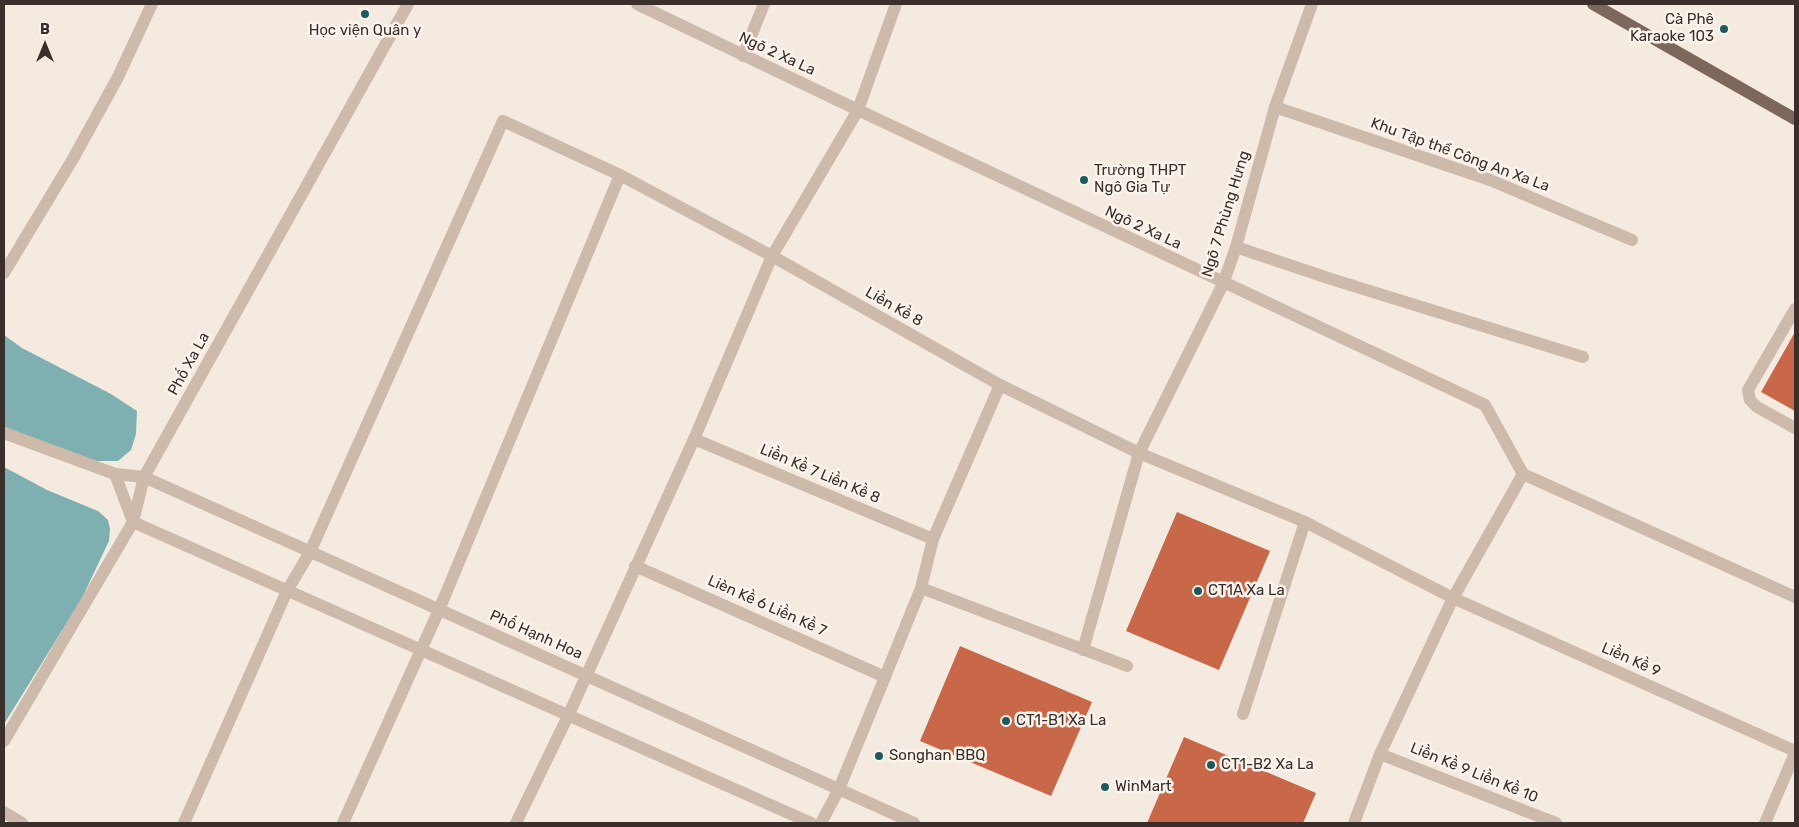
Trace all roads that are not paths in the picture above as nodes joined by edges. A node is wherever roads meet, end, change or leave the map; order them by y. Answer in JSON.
{"nodes":[{"id":1,"x":152,"y":4,"type":"edge"},
{"id":2,"x":408,"y":4,"type":"edge"},
{"id":3,"x":637,"y":4,"type":"edge"},
{"id":4,"x":764,"y":4,"type":"edge"},
{"id":5,"x":896,"y":4,"type":"edge"},
{"id":6,"x":1312,"y":4,"type":"edge"},
{"id":7,"x":1593,"y":4,"type":"edge"},
{"id":8,"x":743,"y":56,"type":"junction"},
{"id":9,"x":1275,"y":107,"type":"junction"},
{"id":10,"x":858,"y":110,"type":"junction"},
{"id":11,"x":1795,"y":119,"type":"edge"},
{"id":12,"x":620,"y":175,"type":"junction"},
{"id":13,"x":1632,"y":240,"type":"dead end"},
{"id":14,"x":1236,"y":247,"type":"junction"},
{"id":15,"x":772,"y":256,"type":"junction"},
{"id":16,"x":4,"y":273,"type":"edge"},
{"id":17,"x":1223,"y":284,"type":"junction"},
{"id":18,"x":1795,"y":308,"type":"edge"},
{"id":19,"x":1583,"y":357,"type":"dead end"},
{"id":20,"x":1000,"y":385,"type":"junction"},
{"id":21,"x":1795,"y":428,"type":"edge"},
{"id":22,"x":4,"y":433,"type":"edge"},
{"id":23,"x":694,"y":439,"type":"junction"},
{"id":24,"x":1139,"y":453,"type":"junction"},
{"id":25,"x":116,"y":474,"type":"junction"},
{"id":26,"x":1523,"y":474,"type":"junction"},
{"id":27,"x":144,"y":477,"type":"junction"},
{"id":28,"x":133,"y":522,"type":"junction"},
{"id":29,"x":1305,"y":522,"type":"junction"},
{"id":30,"x":933,"y":539,"type":"junction"},
{"id":31,"x":310,"y":552,"type":"junction"},
{"id":32,"x":635,"y":566,"type":"junction"},
{"id":33,"x":921,"y":588,"type":"junction"},
{"id":34,"x":287,"y":591,"type":"junction"},
{"id":35,"x":1795,"y":597,"type":"edge"},
{"id":36,"x":1453,"y":598,"type":"junction"},
{"id":37,"x":439,"y":610,"type":"junction"},
{"id":38,"x":420,"y":650,"type":"junction"},
{"id":39,"x":1083,"y":650,"type":"junction"},
{"id":40,"x":1126,"y":666,"type":"dead end"},
{"id":41,"x":586,"y":676,"type":"junction"},
{"id":42,"x":885,"y":677,"type":"junction"},
{"id":43,"x":1243,"y":714,"type":"dead end"},
{"id":44,"x":568,"y":716,"type":"junction"},
{"id":45,"x":4,"y":741,"type":"edge"},
{"id":46,"x":1795,"y":752,"type":"edge"},
{"id":47,"x":1380,"y":754,"type":"junction"},
{"id":48,"x":839,"y":789,"type":"junction"},
{"id":49,"x":4,"y":812,"type":"edge"},
{"id":50,"x":22,"y":823,"type":"edge"},
{"id":51,"x":184,"y":823,"type":"edge"},
{"id":52,"x":342,"y":823,"type":"edge"},
{"id":53,"x":516,"y":823,"type":"edge"},
{"id":54,"x":811,"y":823,"type":"edge"},
{"id":55,"x":821,"y":823,"type":"edge"},
{"id":56,"x":914,"y":823,"type":"edge"},
{"id":57,"x":1354,"y":823,"type":"edge"},
{"id":58,"x":1556,"y":823,"type":"edge"},
{"id":59,"x":1765,"y":823,"type":"edge"}],
"edges":[{"from":1,"to":16,"type":"street"},
{"from":2,"to":27,"type":"street","name":"Phố Xa La"},
{"from":3,"to":8,"type":"street","name":"Ngõ 2 Xa La"},
{"from":4,"to":8,"type":"street"},
{"from":5,"to":10,"type":"street"},
{"from":6,"to":9,"type":"street","name":"Ngõ 7 Phùng Hưng"},
{"from":7,"to":11,"type":"main road"},
{"from":8,"to":10,"type":"street","name":"Ngõ 2 Xa La"},
{"from":9,"to":13,"type":"street","name":"Khu Tập thể Công An Xa La"},
{"from":9,"to":14,"type":"street","name":"Ngõ 7 Phùng Hưng"},
{"from":10,"to":15,"type":"street"},
{"from":10,"to":17,"type":"street","name":"Ngõ 2 Xa La"},
{"from":12,"to":15,"type":"street","name":"Liền Kề 8"},
{"from":12,"to":31,"type":"street","name":"Liền Kề 8"},
{"from":12,"to":37,"type":"street"},
{"from":14,"to":17,"type":"street","name":"Ngõ 7 Phùng Hưng"},
{"from":14,"to":19,"type":"street"},
{"from":15,"to":20,"type":"street","name":"Liền Kề 8"},
{"from":15,"to":23,"type":"street"},
{"from":17,"to":24,"type":"street","name":"Ngõ 7 Phùng Hưng"},
{"from":17,"to":26,"type":"street","name":"Ngõ 2 Xa La"},
{"from":18,"to":21,"type":"street"},
{"from":20,"to":24,"type":"street","name":"Liền Kề 8"},
{"from":20,"to":30,"type":"street"},
{"from":22,"to":25,"type":"street","name":"Phố Hạnh Hoa"},
{"from":23,"to":30,"type":"street","name":"Liền Kề 7 Liền Kề 8"},
{"from":23,"to":32,"type":"street"},
{"from":24,"to":29,"type":"street","name":"Liền Kề 8"},
{"from":24,"to":39,"type":"street","name":"Ngõ 7 Phùng Hưng"},
{"from":25,"to":27,"type":"street","name":"Phố Hạnh Hoa"},
{"from":25,"to":28,"type":"street"},
{"from":26,"to":35,"type":"street"},
{"from":26,"to":36,"type":"street"},
{"from":27,"to":28,"type":"street","name":"Phố Xa La"},
{"from":27,"to":31,"type":"street","name":"Phố Hạnh Hoa"},
{"from":28,"to":34,"type":"street"},
{"from":28,"to":45,"type":"street","name":"Phố Xa La"},
{"from":29,"to":36,"type":"street","name":"Liền Kề 9"},
{"from":29,"to":43,"type":"street"},
{"from":30,"to":33,"type":"street"},
{"from":31,"to":34,"type":"street"},
{"from":31,"to":37,"type":"street","name":"Phố Hạnh Hoa"},
{"from":32,"to":41,"type":"street"},
{"from":32,"to":42,"type":"street","name":"Lièn Kề 6 Liền Kề 7"},
{"from":33,"to":39,"type":"street"},
{"from":33,"to":42,"type":"street"},
{"from":34,"to":38,"type":"street"},
{"from":34,"to":51,"type":"street"},
{"from":36,"to":46,"type":"street","name":"Liền Kề 9"},
{"from":36,"to":47,"type":"street"},
{"from":37,"to":38,"type":"street"},
{"from":37,"to":41,"type":"street","name":"Phố Hạnh Hoa"},
{"from":38,"to":44,"type":"street"},
{"from":38,"to":52,"type":"street"},
{"from":39,"to":40,"type":"street"},
{"from":41,"to":44,"type":"street"},
{"from":41,"to":48,"type":"street","name":"Phố Hạnh Hoa"},
{"from":42,"to":48,"type":"street"},
{"from":44,"to":53,"type":"street"},
{"from":44,"to":54,"type":"street"},
{"from":46,"to":59,"type":"street"},
{"from":47,"to":57,"type":"street"},
{"from":47,"to":58,"type":"street","name":"Liền Kề 9 Liền Kề 10"},
{"from":48,"to":55,"type":"street"},
{"from":48,"to":56,"type":"street","name":"Phố Hạnh Hoa"},
{"from":49,"to":50,"type":"street"}]}
